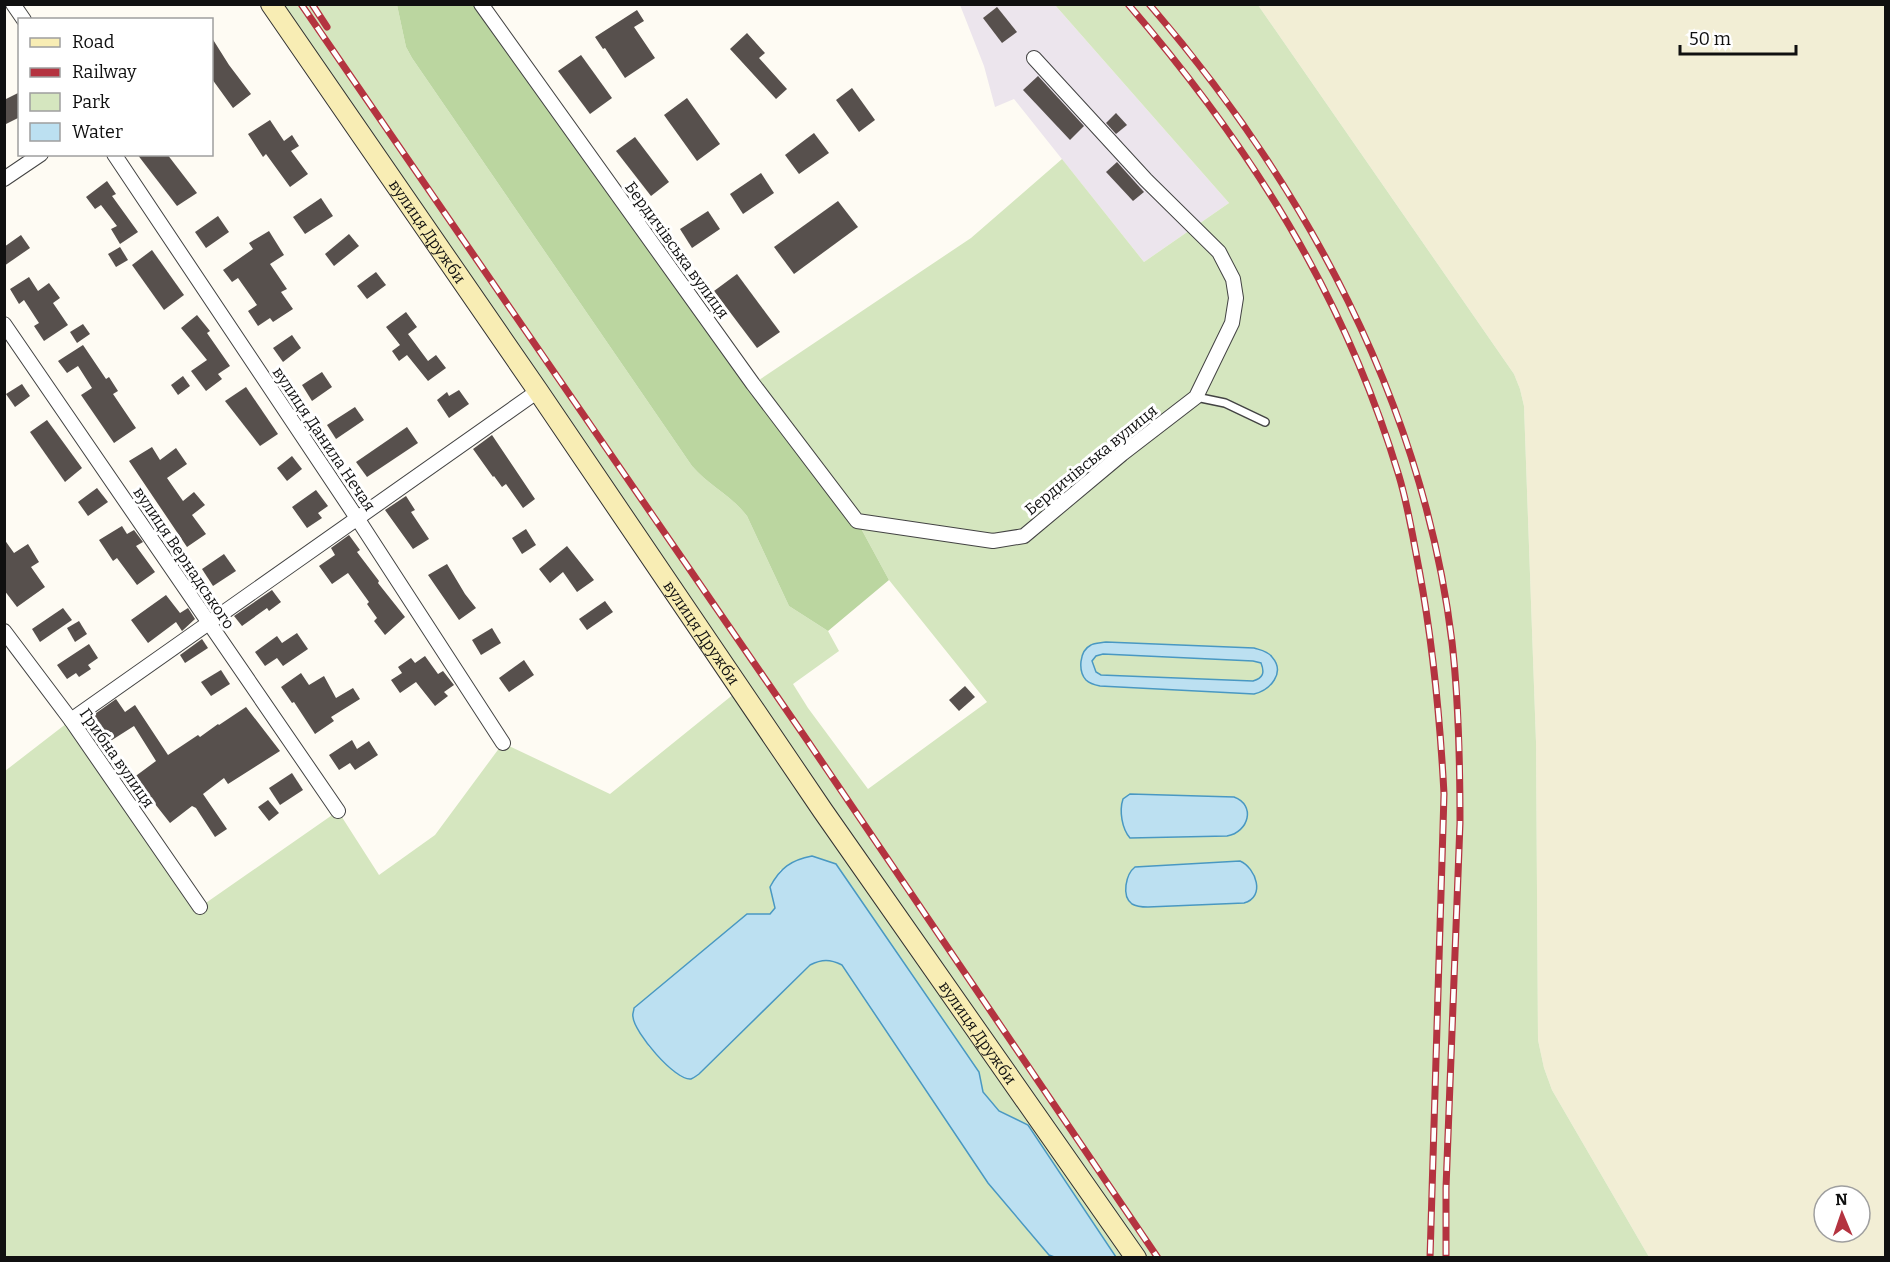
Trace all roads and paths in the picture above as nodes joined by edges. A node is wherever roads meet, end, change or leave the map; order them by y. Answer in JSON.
{"nodes":[{"id":1,"x":14,"y":4,"type":"edge"},
{"id":2,"x":271,"y":4,"type":"edge"},
{"id":3,"x":481,"y":4,"type":"edge"},
{"id":4,"x":23,"y":18,"type":"edge"},
{"id":5,"x":1034,"y":58,"type":"dead end"},
{"id":6,"x":37,"y":156,"type":"edge"},
{"id":7,"x":115,"y":156,"type":"edge"},
{"id":8,"x":4,"y":179,"type":"edge"},
{"id":9,"x":4,"y":324,"type":"edge"},
{"id":10,"x":538,"y":391,"type":"junction"},
{"id":11,"x":1196,"y":397,"type":"junction"},
{"id":12,"x":1265,"y":422,"type":"dead end"},
{"id":13,"x":357,"y":518,"type":"junction"},
{"id":14,"x":209,"y":624,"type":"junction"},
{"id":15,"x":4,"y":631,"type":"edge"},
{"id":16,"x":71,"y":720,"type":"junction"},
{"id":17,"x":503,"y":743,"type":"dead end"},
{"id":18,"x":338,"y":810,"type":"dead end"},
{"id":19,"x":200,"y":907,"type":"dead end"},
{"id":20,"x":1136,"y":1257,"type":"edge"}],
"edges":[{"from":1,"to":4,"type":"street"},
{"from":2,"to":10,"type":"street","name":"вулиця Дружби"},
{"from":3,"to":11,"type":"street","name":"Бердичівська вулиця"},
{"from":5,"to":11,"type":"street","name":"Бердичівська вулиця"},
{"from":6,"to":8,"type":"street"},
{"from":7,"to":13,"type":"street","name":"вулиця Данила Нечая"},
{"from":9,"to":14,"type":"street","name":"вулиця Вернадського"},
{"from":10,"to":13,"type":"street"},
{"from":10,"to":20,"type":"street","name":"вулиця Дружби"},
{"from":11,"to":12,"type":"lane"},
{"from":13,"to":14,"type":"street"},
{"from":13,"to":17,"type":"street","name":"вулиця Данила Нечая"},
{"from":14,"to":16,"type":"street"},
{"from":14,"to":18,"type":"street","name":"вулиця Вернадського"},
{"from":15,"to":16,"type":"street","name":"Грибна вулиця"},
{"from":16,"to":19,"type":"street","name":"Грибна вулиця"}]}
